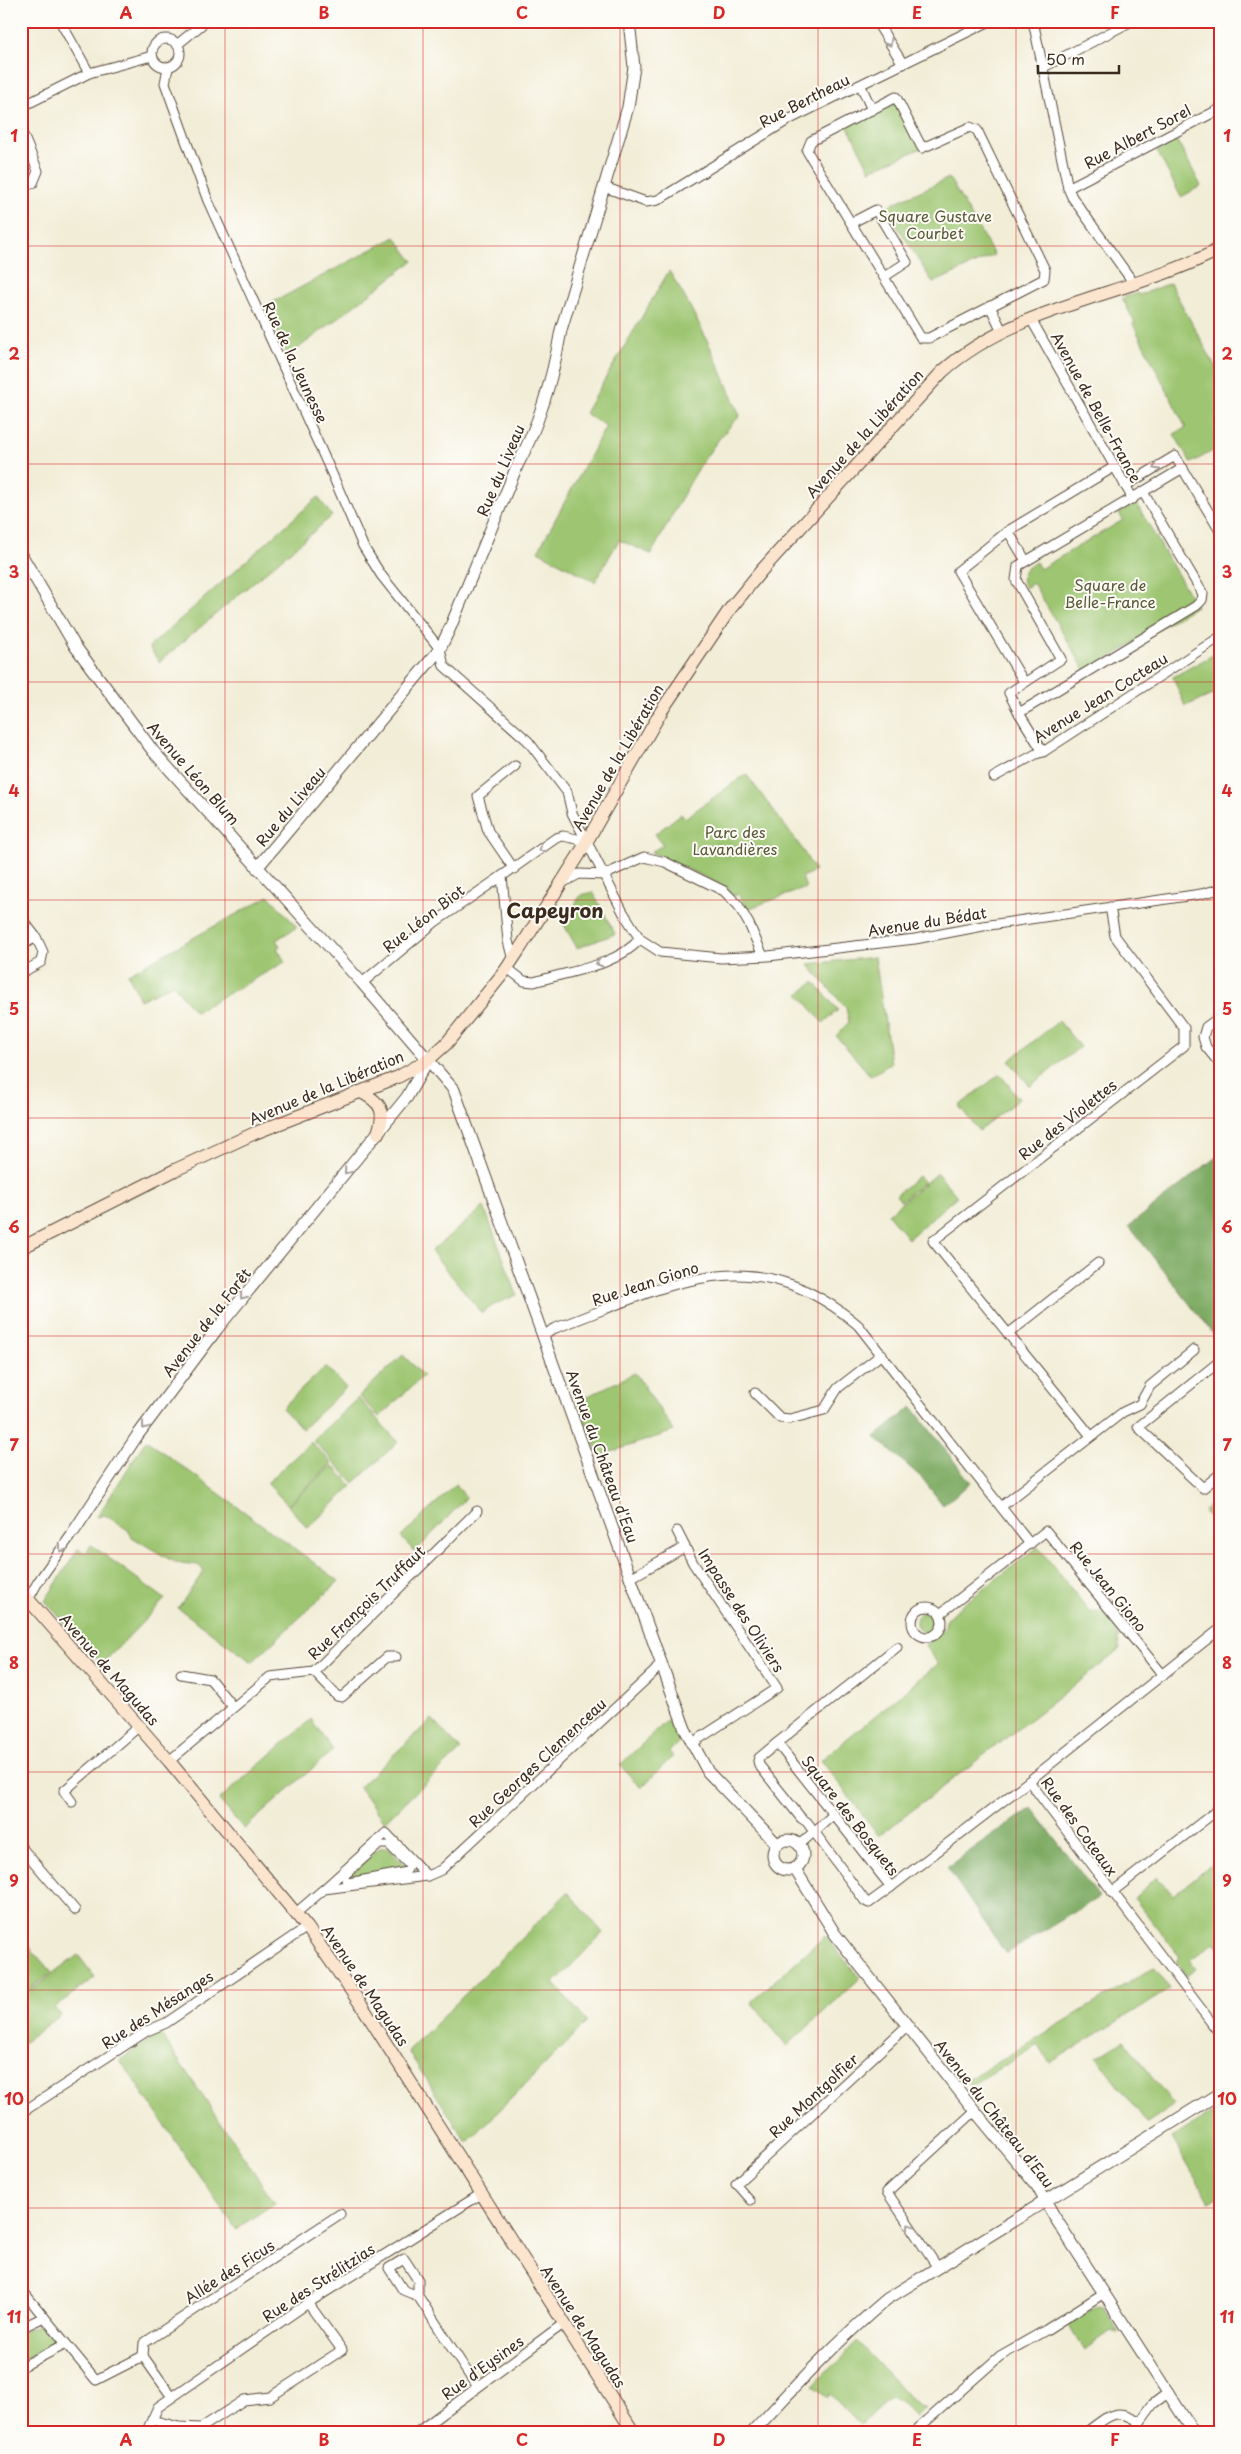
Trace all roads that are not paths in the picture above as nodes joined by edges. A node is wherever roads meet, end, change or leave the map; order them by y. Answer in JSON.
{"nodes":[{"id":1,"x":60,"y":21,"type":"edge"},
{"id":2,"x":206,"y":21,"type":"edge"},
{"id":3,"x":629,"y":21,"type":"edge"},
{"id":4,"x":876,"y":21,"type":"edge"},
{"id":5,"x":990,"y":21,"type":"edge"},
{"id":6,"x":1033,"y":21,"type":"edge"},
{"id":7,"x":1132,"y":21,"type":"edge"},
{"id":8,"x":178,"y":44,"type":"junction"},
{"id":9,"x":152,"y":56,"type":"junction"},
{"id":10,"x":903,"y":64,"type":"junction"},
{"id":11,"x":168,"y":68,"type":"junction"},
{"id":12,"x":1044,"y":68,"type":"junction"},
{"id":13,"x":89,"y":73,"type":"junction"},
{"id":14,"x":861,"y":86,"type":"junction"},
{"id":15,"x":21,"y":107,"type":"edge"},
{"id":16,"x":1220,"y":109,"type":"edge"},
{"id":17,"x":872,"y":110,"type":"junction"},
{"id":18,"x":21,"y":130,"type":"edge"},
{"id":19,"x":604,"y":187,"type":"junction"},
{"id":20,"x":21,"y":188,"type":"edge"},
{"id":21,"x":1068,"y":188,"type":"junction"},
{"id":22,"x":851,"y":223,"type":"junction"},
{"id":23,"x":1220,"y":249,"type":"edge"},
{"id":24,"x":884,"y":277,"type":"junction"},
{"id":25,"x":1135,"y":285,"type":"junction"},
{"id":26,"x":990,"y":306,"type":"junction"},
{"id":27,"x":1031,"y":320,"type":"junction"},
{"id":28,"x":1002,"y":331,"type":"junction"},
{"id":29,"x":1114,"y":467,"type":"junction"},
{"id":30,"x":1183,"y":468,"type":"junction"},
{"id":31,"x":1125,"y":486,"type":"junction"},
{"id":32,"x":1143,"y":492,"type":"junction"},
{"id":33,"x":1133,"y":499,"type":"junction"},
{"id":34,"x":1008,"y":531,"type":"junction"},
{"id":35,"x":1220,"y":531,"type":"edge"},
{"id":36,"x":21,"y":554,"type":"edge"},
{"id":37,"x":1026,"y":561,"type":"junction"},
{"id":38,"x":1220,"y":637,"type":"edge"},
{"id":39,"x":440,"y":649,"type":"junction"},
{"id":40,"x":1024,"y":682,"type":"junction"},
{"id":41,"x":1019,"y":713,"type":"junction"},
{"id":42,"x":1043,"y":752,"type":"junction"},
{"id":43,"x":515,"y":766,"type":"dead end"},
{"id":44,"x":994,"y":777,"type":"dead end"},
{"id":45,"x":586,"y":841,"type":"junction"},
{"id":46,"x":258,"y":868,"type":"junction"},
{"id":47,"x":514,"y":869,"type":"junction"},
{"id":48,"x":604,"y":875,"type":"junction"},
{"id":49,"x":502,"y":876,"type":"junction"},
{"id":50,"x":560,"y":886,"type":"junction"},
{"id":51,"x":1220,"y":889,"type":"edge"},
{"id":52,"x":1110,"y":907,"type":"junction"},
{"id":53,"x":21,"y":918,"type":"edge"},
{"id":54,"x":36,"y":937,"type":"junction"},
{"id":55,"x":640,"y":939,"type":"junction"},
{"id":56,"x":21,"y":946,"type":"edge"},
{"id":57,"x":763,"y":956,"type":"junction"},
{"id":58,"x":510,"y":964,"type":"junction"},
{"id":59,"x":21,"y":973,"type":"edge"},
{"id":60,"x":362,"y":983,"type":"junction"},
{"id":61,"x":1220,"y":1016,"type":"edge"},
{"id":62,"x":428,"y":1060,"type":"junction"},
{"id":63,"x":1220,"y":1064,"type":"edge"},
{"id":64,"x":361,"y":1092,"type":"junction"},
{"id":65,"x":378,"y":1133,"type":"junction"},
{"id":66,"x":21,"y":1248,"type":"edge"},
{"id":67,"x":1098,"y":1263,"type":"dead end"},
{"id":68,"x":1008,"y":1334,"type":"junction"},
{"id":69,"x":544,"y":1336,"type":"junction"},
{"id":70,"x":1194,"y":1350,"type":"dead end"},
{"id":71,"x":882,"y":1354,"type":"junction"},
{"id":72,"x":1220,"y":1361,"type":"edge"},
{"id":73,"x":755,"y":1393,"type":"dead end"},
{"id":74,"x":1091,"y":1436,"type":"junction"},
{"id":75,"x":1220,"y":1474,"type":"edge"},
{"id":76,"x":1002,"y":1506,"type":"junction"},
{"id":77,"x":477,"y":1511,"type":"dead end"},
{"id":78,"x":74,"y":1532,"type":"joint"},
{"id":79,"x":676,"y":1532,"type":"dead end"},
{"id":80,"x":1030,"y":1544,"type":"junction"},
{"id":81,"x":685,"y":1547,"type":"junction"},
{"id":82,"x":632,"y":1577,"type":"junction"},
{"id":83,"x":25,"y":1595,"type":"edge"},
{"id":84,"x":21,"y":1612,"type":"edge"},
{"id":85,"x":940,"y":1614,"type":"dead end"},
{"id":86,"x":1220,"y":1629,"type":"edge"},
{"id":87,"x":897,"y":1647,"type":"dead end"},
{"id":88,"x":396,"y":1657,"type":"dead end"},
{"id":89,"x":662,"y":1662,"type":"junction"},
{"id":90,"x":314,"y":1672,"type":"junction"},
{"id":91,"x":181,"y":1674,"type":"dead end"},
{"id":92,"x":1163,"y":1675,"type":"junction"},
{"id":93,"x":234,"y":1707,"type":"junction"},
{"id":94,"x":138,"y":1727,"type":"junction"},
{"id":95,"x":777,"y":1743,"type":"junction"},
{"id":96,"x":691,"y":1744,"type":"junction"},
{"id":97,"x":169,"y":1762,"type":"junction"},
{"id":98,"x":1029,"y":1780,"type":"junction"},
{"id":99,"x":72,"y":1802,"type":"dead end"},
{"id":100,"x":1220,"y":1808,"type":"edge"},
{"id":101,"x":834,"y":1815,"type":"junction"},
{"id":102,"x":814,"y":1831,"type":"junction"},
{"id":103,"x":777,"y":1844,"type":"junction"},
{"id":104,"x":388,"y":1845,"type":"joint"},
{"id":105,"x":799,"y":1845,"type":"junction"},
{"id":106,"x":21,"y":1847,"type":"edge"},
{"id":107,"x":795,"y":1869,"type":"junction"},
{"id":108,"x":427,"y":1876,"type":"junction"},
{"id":109,"x":891,"y":1887,"type":"junction"},
{"id":110,"x":324,"y":1889,"type":"junction"},
{"id":111,"x":1112,"y":1892,"type":"junction"},
{"id":112,"x":75,"y":1910,"type":"dead end"},
{"id":113,"x":296,"y":1914,"type":"junction"},
{"id":114,"x":307,"y":1927,"type":"junction"},
{"id":115,"x":908,"y":2026,"type":"junction"},
{"id":116,"x":1220,"y":2034,"type":"edge"},
{"id":117,"x":1220,"y":2093,"type":"edge"},
{"id":118,"x":975,"y":2112,"type":"junction"},
{"id":119,"x":21,"y":2113,"type":"edge"},
{"id":120,"x":736,"y":2184,"type":"joint"},
{"id":121,"x":481,"y":2194,"type":"junction"},
{"id":122,"x":751,"y":2201,"type":"dead end"},
{"id":123,"x":1046,"y":2201,"type":"junction"},
{"id":124,"x":340,"y":2214,"type":"dead end"},
{"id":125,"x":938,"y":2268,"type":"junction"},
{"id":126,"x":21,"y":2289,"type":"edge"},
{"id":127,"x":1104,"y":2293,"type":"junction"},
{"id":128,"x":418,"y":2296,"type":"dead end"},
{"id":129,"x":308,"y":2303,"type":"junction"},
{"id":130,"x":44,"y":2317,"type":"junction"},
{"id":131,"x":563,"y":2324,"type":"junction"},
{"id":132,"x":21,"y":2328,"type":"edge"},
{"id":133,"x":66,"y":2344,"type":"junction"},
{"id":134,"x":143,"y":2356,"type":"junction"},
{"id":135,"x":21,"y":2367,"type":"edge"},
{"id":136,"x":477,"y":2387,"type":"junction"},
{"id":137,"x":1169,"y":2392,"type":"junction"},
{"id":138,"x":172,"y":2397,"type":"junction"},
{"id":139,"x":152,"y":2420,"type":"junction"},
{"id":140,"x":1140,"y":2422,"type":"junction"},
{"id":141,"x":924,"y":2429,"type":"edge"},
{"id":142,"x":146,"y":2433,"type":"edge"},
{"id":143,"x":416,"y":2433,"type":"edge"},
{"id":144,"x":634,"y":2433,"type":"edge"},
{"id":145,"x":752,"y":2433,"type":"edge"},
{"id":146,"x":913,"y":2433,"type":"edge"},
{"id":147,"x":1085,"y":2433,"type":"edge"},
{"id":148,"x":1132,"y":2433,"type":"edge"},
{"id":149,"x":1194,"y":2433,"type":"edge"}],
"edges":[{"from":1,"to":13,"type":"street"},
{"from":2,"to":8,"type":"street"},
{"from":3,"to":19,"type":"street","name":"Rue du Liveau"},
{"from":4,"to":10,"type":"street","one_way":true},
{"from":5,"to":10,"type":"street","name":"Rue Bertheau"},
{"from":6,"to":12,"type":"street"},
{"from":7,"to":12,"type":"street"},
{"from":8,"to":9,"type":"street"},
{"from":8,"to":11,"type":"street"},
{"from":9,"to":11,"type":"street"},
{"from":9,"to":13,"type":"street"},
{"from":10,"to":14,"type":"street","name":"Rue Bertheau"},
{"from":11,"to":39,"type":"street","name":"Rue de la Jeunesse"},
{"from":12,"to":21,"type":"street"},
{"from":13,"to":15,"type":"street"},
{"from":14,"to":17,"type":"street"},
{"from":14,"to":19,"type":"street","name":"Rue Bertheau"},
{"from":16,"to":21,"type":"street","name":"Rue Albert Sorel"},
{"from":17,"to":22,"type":"street"},
{"from":17,"to":26,"type":"street"},
{"from":18,"to":20,"type":"street"},
{"from":19,"to":39,"type":"street","name":"Rue du Liveau"},
{"from":21,"to":25,"type":"street"},
{"from":22,"to":24,"type":"street"},
{"from":22,"to":24,"type":"street"},
{"from":23,"to":25,"type":"main road","name":"Avenue de la Libération"},
{"from":24,"to":26,"type":"street"},
{"from":25,"to":27,"type":"main road","name":"Avenue de la Libération"},
{"from":26,"to":28,"type":"street"},
{"from":27,"to":28,"type":"main road","name":"Avenue de la Libération"},
{"from":27,"to":29,"type":"street","name":"Avenue de Belle-France"},
{"from":28,"to":45,"type":"main road","name":"Avenue de la Libération"},
{"from":29,"to":31,"type":"street","name":"Avenue de Belle-France"},
{"from":29,"to":34,"type":"street"},
{"from":30,"to":31,"type":"street","one_way":true},
{"from":30,"to":32,"type":"street","name":"Avenue de Belle-France"},
{"from":30,"to":35,"type":"street"},
{"from":31,"to":33,"type":"street","name":"Avenue de Belle-France"},
{"from":32,"to":33,"type":"street","name":"Avenue de Belle-France"},
{"from":32,"to":41,"type":"street"},
{"from":33,"to":37,"type":"street"},
{"from":34,"to":37,"type":"street"},
{"from":34,"to":40,"type":"street"},
{"from":36,"to":46,"type":"street","name":"Avenue Léon Blum"},
{"from":37,"to":40,"type":"street"},
{"from":38,"to":42,"type":"street","name":"Avenue Jean Cocteau"},
{"from":39,"to":45,"type":"street","name":"Rue de la Jeunesse"},
{"from":39,"to":46,"type":"street","name":"Rue du Liveau"},
{"from":40,"to":41,"type":"street"},
{"from":41,"to":42,"type":"street"},
{"from":42,"to":44,"type":"street","name":"Avenue Jean Cocteau"},
{"from":43,"to":47,"type":"street"},
{"from":45,"to":47,"type":"street","name":"Rue Léon Biot","one_way":true},
{"from":45,"to":48,"type":"street","name":"Rue de la Jeunesse"},
{"from":45,"to":50,"type":"main road","name":"Avenue de la Libération"},
{"from":46,"to":60,"type":"street","name":"Avenue Léon Blum"},
{"from":47,"to":49,"type":"street","name":"Rue Léon Biot"},
{"from":48,"to":50,"type":"street"},
{"from":48,"to":55,"type":"street","name":"Rue de la Jeunesse"},
{"from":48,"to":57,"type":"street"},
{"from":49,"to":58,"type":"street"},
{"from":49,"to":60,"type":"street","name":"Rue Léon Biot"},
{"from":50,"to":58,"type":"main road","name":"Avenue de la Libération"},
{"from":51,"to":52,"type":"street","name":"Avenue du Bédat"},
{"from":52,"to":57,"type":"street","name":"Avenue du Bédat"},
{"from":52,"to":68,"type":"street","name":"Rue des Violettes"},
{"from":53,"to":54,"type":"street"},
{"from":54,"to":56,"type":"street"},
{"from":54,"to":59,"type":"street"},
{"from":55,"to":57,"type":"street","name":"Avenue du Bédat"},
{"from":55,"to":58,"type":"street","one_way":true},
{"from":58,"to":62,"type":"main road","name":"Avenue de la Libération"},
{"from":60,"to":62,"type":"street","name":"Avenue Léon Blum"},
{"from":61,"to":63,"type":"street"},
{"from":62,"to":64,"type":"main road","name":"Avenue de la Libération"},
{"from":62,"to":65,"type":"street","name":"Avenue de la Forêt"},
{"from":62,"to":69,"type":"street","name":"Avenue du Château d'Eau"},
{"from":64,"to":65,"type":"main road"},
{"from":64,"to":66,"type":"main road","name":"Avenue de la Libération"},
{"from":65,"to":78,"type":"street","name":"Avenue de la Forêt","one_way":true},
{"from":67,"to":68,"type":"street"},
{"from":68,"to":74,"type":"street"},
{"from":69,"to":71,"type":"street","name":"Rue Jean Giono"},
{"from":69,"to":82,"type":"street","name":"Avenue du Château d'Eau"},
{"from":70,"to":74,"type":"street"},
{"from":71,"to":73,"type":"street"},
{"from":71,"to":76,"type":"street","name":"Rue Jean Giono"},
{"from":72,"to":75,"type":"street"},
{"from":74,"to":76,"type":"street"},
{"from":76,"to":80,"type":"street","name":"Rue Jean Giono"},
{"from":77,"to":90,"type":"street","name":"Rue François Truffaut"},
{"from":78,"to":83,"type":"street","name":"Avenue de la Forêt","one_way":true},
{"from":79,"to":81,"type":"street","name":"Impasse des Oliviers"},
{"from":80,"to":85,"type":"street","name":"Rue Jean Giono"},
{"from":80,"to":92,"type":"street","name":"Rue Jean Giono"},
{"from":81,"to":82,"type":"street","name":"Impasse des Oliviers"},
{"from":81,"to":96,"type":"street","name":"Impasse des Oliviers"},
{"from":82,"to":89,"type":"street","name":"Avenue du Château d'Eau"},
{"from":83,"to":84,"type":"street","name":"Avenue de la Forêt"},
{"from":83,"to":94,"type":"main road","name":"Avenue de Magudas"},
{"from":86,"to":92,"type":"street","name":"Rue des Coteaux"},
{"from":87,"to":95,"type":"street"},
{"from":88,"to":90,"type":"street"},
{"from":89,"to":96,"type":"street","name":"Avenue du Château d'Eau"},
{"from":89,"to":108,"type":"street","name":"Rue Georges Clemenceau"},
{"from":90,"to":93,"type":"street","name":"Rue François Truffaut"},
{"from":91,"to":93,"type":"street"},
{"from":92,"to":98,"type":"street","name":"Rue des Coteaux"},
{"from":93,"to":97,"type":"street","name":"Rue François Truffaut"},
{"from":94,"to":97,"type":"main road","name":"Avenue de Magudas"},
{"from":94,"to":99,"type":"street"},
{"from":95,"to":101,"type":"street","name":"Square des Bosquets"},
{"from":95,"to":102,"type":"street"},
{"from":96,"to":103,"type":"street","name":"Avenue du Château d'Eau"},
{"from":97,"to":113,"type":"main road","name":"Avenue de Magudas"},
{"from":98,"to":109,"type":"street","name":"Square des Bosquets"},
{"from":98,"to":111,"type":"street","name":"Rue des Coteaux"},
{"from":100,"to":111,"type":"street"},
{"from":101,"to":102,"type":"street"},
{"from":101,"to":109,"type":"street","name":"Square des Bosquets"},
{"from":102,"to":105,"type":"street"},
{"from":102,"to":109,"type":"street"},
{"from":103,"to":105,"type":"street"},
{"from":103,"to":107,"type":"street"},
{"from":104,"to":104,"type":"street"},
{"from":105,"to":107,"type":"street"},
{"from":106,"to":112,"type":"street"},
{"from":107,"to":115,"type":"street","name":"Avenue du Château d'Eau"},
{"from":108,"to":110,"type":"street","name":"Rue Georges Clemenceau"},
{"from":108,"to":110,"type":"street"},
{"from":110,"to":113,"type":"street"},
{"from":111,"to":116,"type":"street","name":"Rue des Coteaux"},
{"from":113,"to":114,"type":"main road","name":"Avenue de Magudas"},
{"from":114,"to":119,"type":"street","name":"Rue des Mésanges"},
{"from":114,"to":121,"type":"main road","name":"Avenue de Magudas"},
{"from":115,"to":118,"type":"street","name":"Avenue du Château d'Eau"},
{"from":115,"to":120,"type":"street","name":"Rue Montgolfier"},
{"from":117,"to":123,"type":"street"},
{"from":118,"to":123,"type":"street","name":"Avenue du Château d'Eau"},
{"from":125,"to":118,"type":"street","one_way":true},
{"from":120,"to":122,"type":"street"},
{"from":121,"to":129,"type":"street","name":"Rue des Strélitzias"},
{"from":121,"to":131,"type":"main road","name":"Avenue de Magudas"},
{"from":123,"to":125,"type":"street"},
{"from":123,"to":127,"type":"street","name":"Avenue du Château d'Eau"},
{"from":124,"to":134,"type":"street","name":"Allée des Ficus"},
{"from":125,"to":145,"type":"street"},
{"from":126,"to":130,"type":"street"},
{"from":127,"to":137,"type":"street","name":"Avenue du Château d'Eau"},
{"from":127,"to":141,"type":"street"},
{"from":128,"to":136,"type":"street"},
{"from":129,"to":138,"type":"street","name":"Rue des Strélitzias"},
{"from":129,"to":139,"type":"street"},
{"from":130,"to":132,"type":"street"},
{"from":130,"to":133,"type":"street"},
{"from":131,"to":136,"type":"street","name":"Rue d'Eysines"},
{"from":131,"to":144,"type":"main road","name":"Avenue de Magudas"},
{"from":133,"to":134,"type":"street"},
{"from":133,"to":135,"type":"street"},
{"from":134,"to":138,"type":"street"},
{"from":136,"to":143,"type":"street","name":"Rue d'Eysines"},
{"from":137,"to":140,"type":"street"},
{"from":137,"to":149,"type":"street","name":"Avenue du Château d'Eau"},
{"from":138,"to":139,"type":"street","name":"Rue des Strélitzias"},
{"from":139,"to":142,"type":"street","name":"Rue des Strélitzias"},
{"from":140,"to":147,"type":"street"},
{"from":140,"to":148,"type":"street"},
{"from":141,"to":146,"type":"street"}]}
